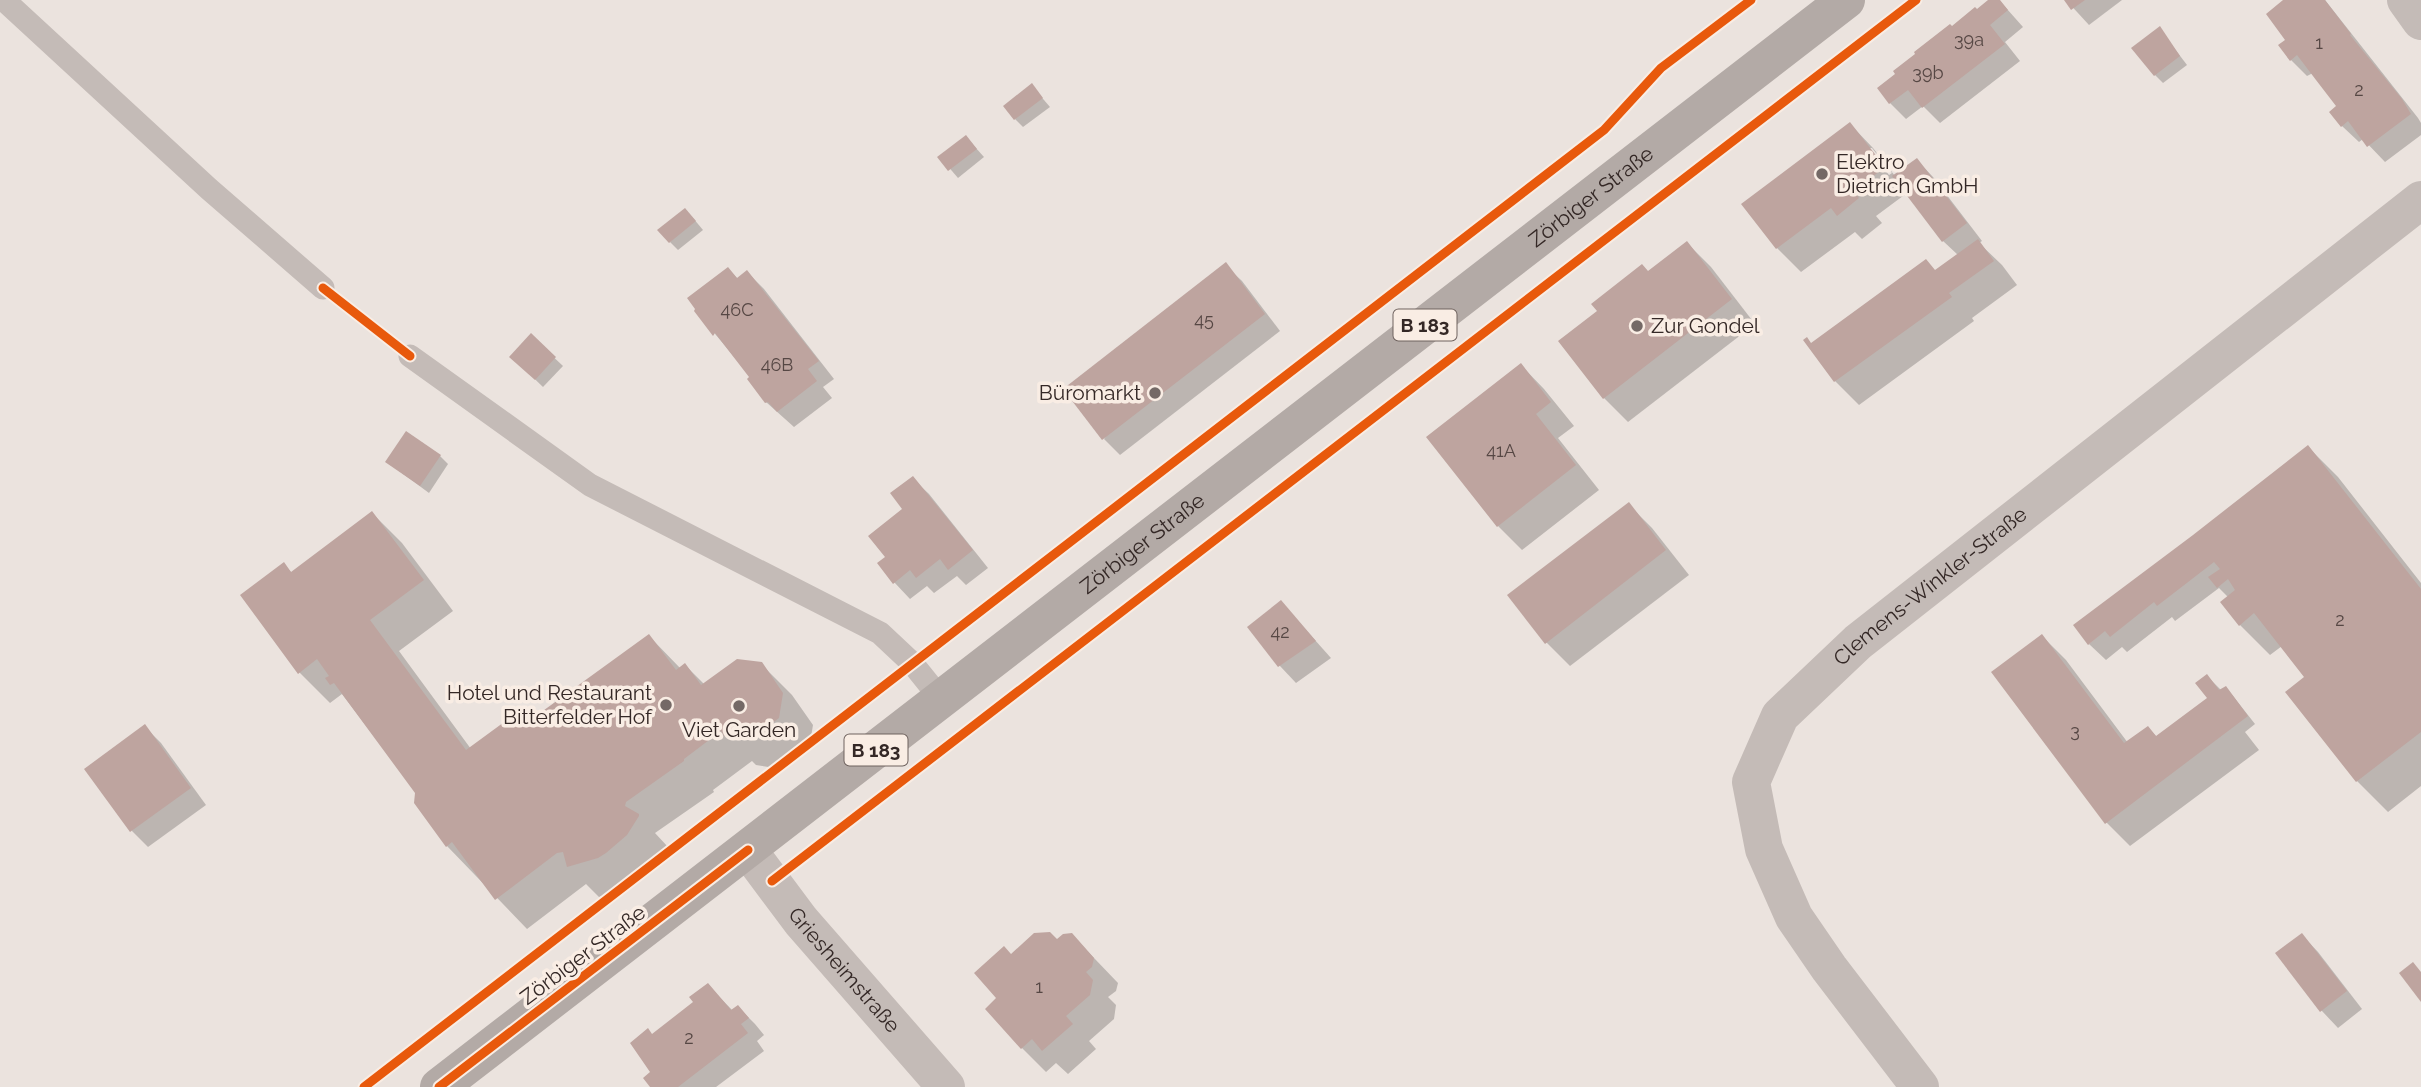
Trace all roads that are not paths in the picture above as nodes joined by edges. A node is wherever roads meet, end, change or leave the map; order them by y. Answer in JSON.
{"nodes":[{"id":1,"x":4,"y":0,"type":"edge"},
{"id":2,"x":1846,"y":0,"type":"edge"},
{"id":3,"x":2406,"y":0,"type":"edge"},
{"id":4,"x":2421,"y":21,"type":"edge"},
{"id":5,"x":2421,"y":200,"type":"edge"},
{"id":6,"x":323,"y":288,"type":"dead end"},
{"id":7,"x":410,"y":356,"type":"dead end"},
{"id":8,"x":941,"y":699,"type":"junction"},
{"id":9,"x":748,"y":850,"type":"junction"},
{"id":10,"x":439,"y":1087,"type":"edge"},
{"id":11,"x":946,"y":1087,"type":"edge"},
{"id":12,"x":1920,"y":1087,"type":"edge"}],
"edges":[{"from":1,"to":6,"type":"lane"},
{"from":2,"to":8,"type":"main road","name":"Zörbiger Straße","number":"B 183"},
{"from":3,"to":4,"type":"street"},
{"from":5,"to":12,"type":"street","name":"Clemens-Winkler-Straße"},
{"from":7,"to":8,"type":"lane"},
{"from":8,"to":9,"type":"main road","name":"Zörbiger Straße","number":"B 183"},
{"from":9,"to":10,"type":"main road","name":"Zörbiger Straße","number":"B 183"},
{"from":9,"to":11,"type":"street","name":"Griesheimstraße"}]}
